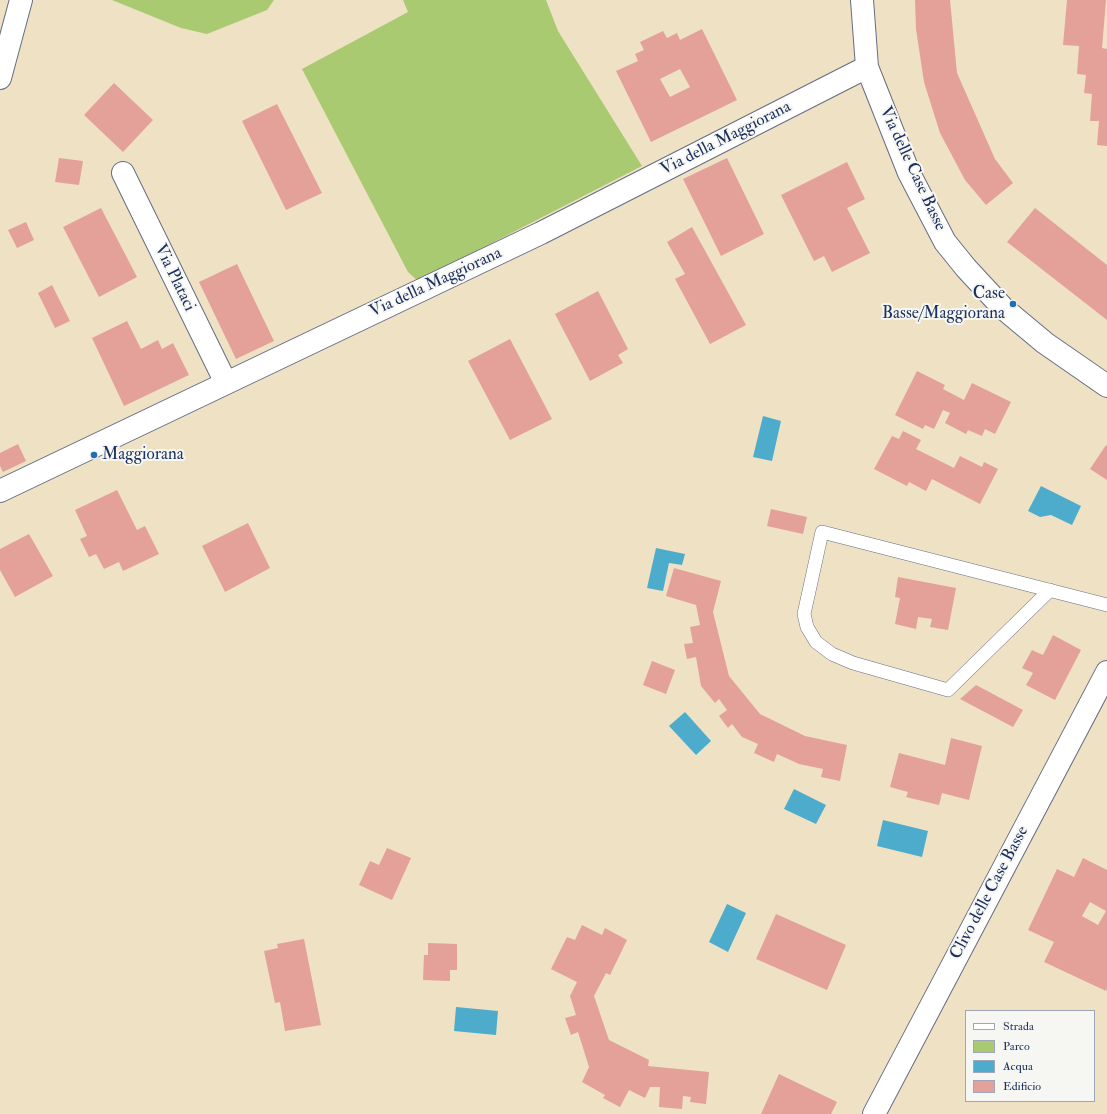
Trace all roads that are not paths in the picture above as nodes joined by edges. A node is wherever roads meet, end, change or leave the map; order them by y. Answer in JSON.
{"nodes":[{"id":1,"x":21,"y":0,"type":"edge"},
{"id":2,"x":862,"y":0,"type":"edge"},
{"id":3,"x":867,"y":67,"type":"junction"},
{"id":4,"x":0,"y":78,"type":"edge"},
{"id":5,"x":123,"y":173,"type":"dead end"},
{"id":6,"x":226,"y":383,"type":"junction"},
{"id":7,"x":1107,"y":386,"type":"edge"},
{"id":8,"x":0,"y":491,"type":"edge"},
{"id":9,"x":1050,"y":590,"type":"junction"},
{"id":10,"x":1107,"y":604,"type":"edge"},
{"id":11,"x":1107,"y":672,"type":"edge"},
{"id":12,"x":874,"y":1114,"type":"edge"}],
"edges":[{"from":1,"to":4,"type":"street"},
{"from":2,"to":3,"type":"street","name":"Via delle Case Basse"},
{"from":3,"to":6,"type":"street","name":"Via della Maggiorana"},
{"from":3,"to":7,"type":"street","name":"Via delle Case Basse"},
{"from":5,"to":6,"type":"street","name":"Via Plataci"},
{"from":6,"to":8,"type":"street","name":"Via della Maggiorana"},
{"from":9,"to":9,"type":"lane"},
{"from":9,"to":10,"type":"lane"},
{"from":11,"to":12,"type":"street","name":"Clivo delle Case Basse"}]}
